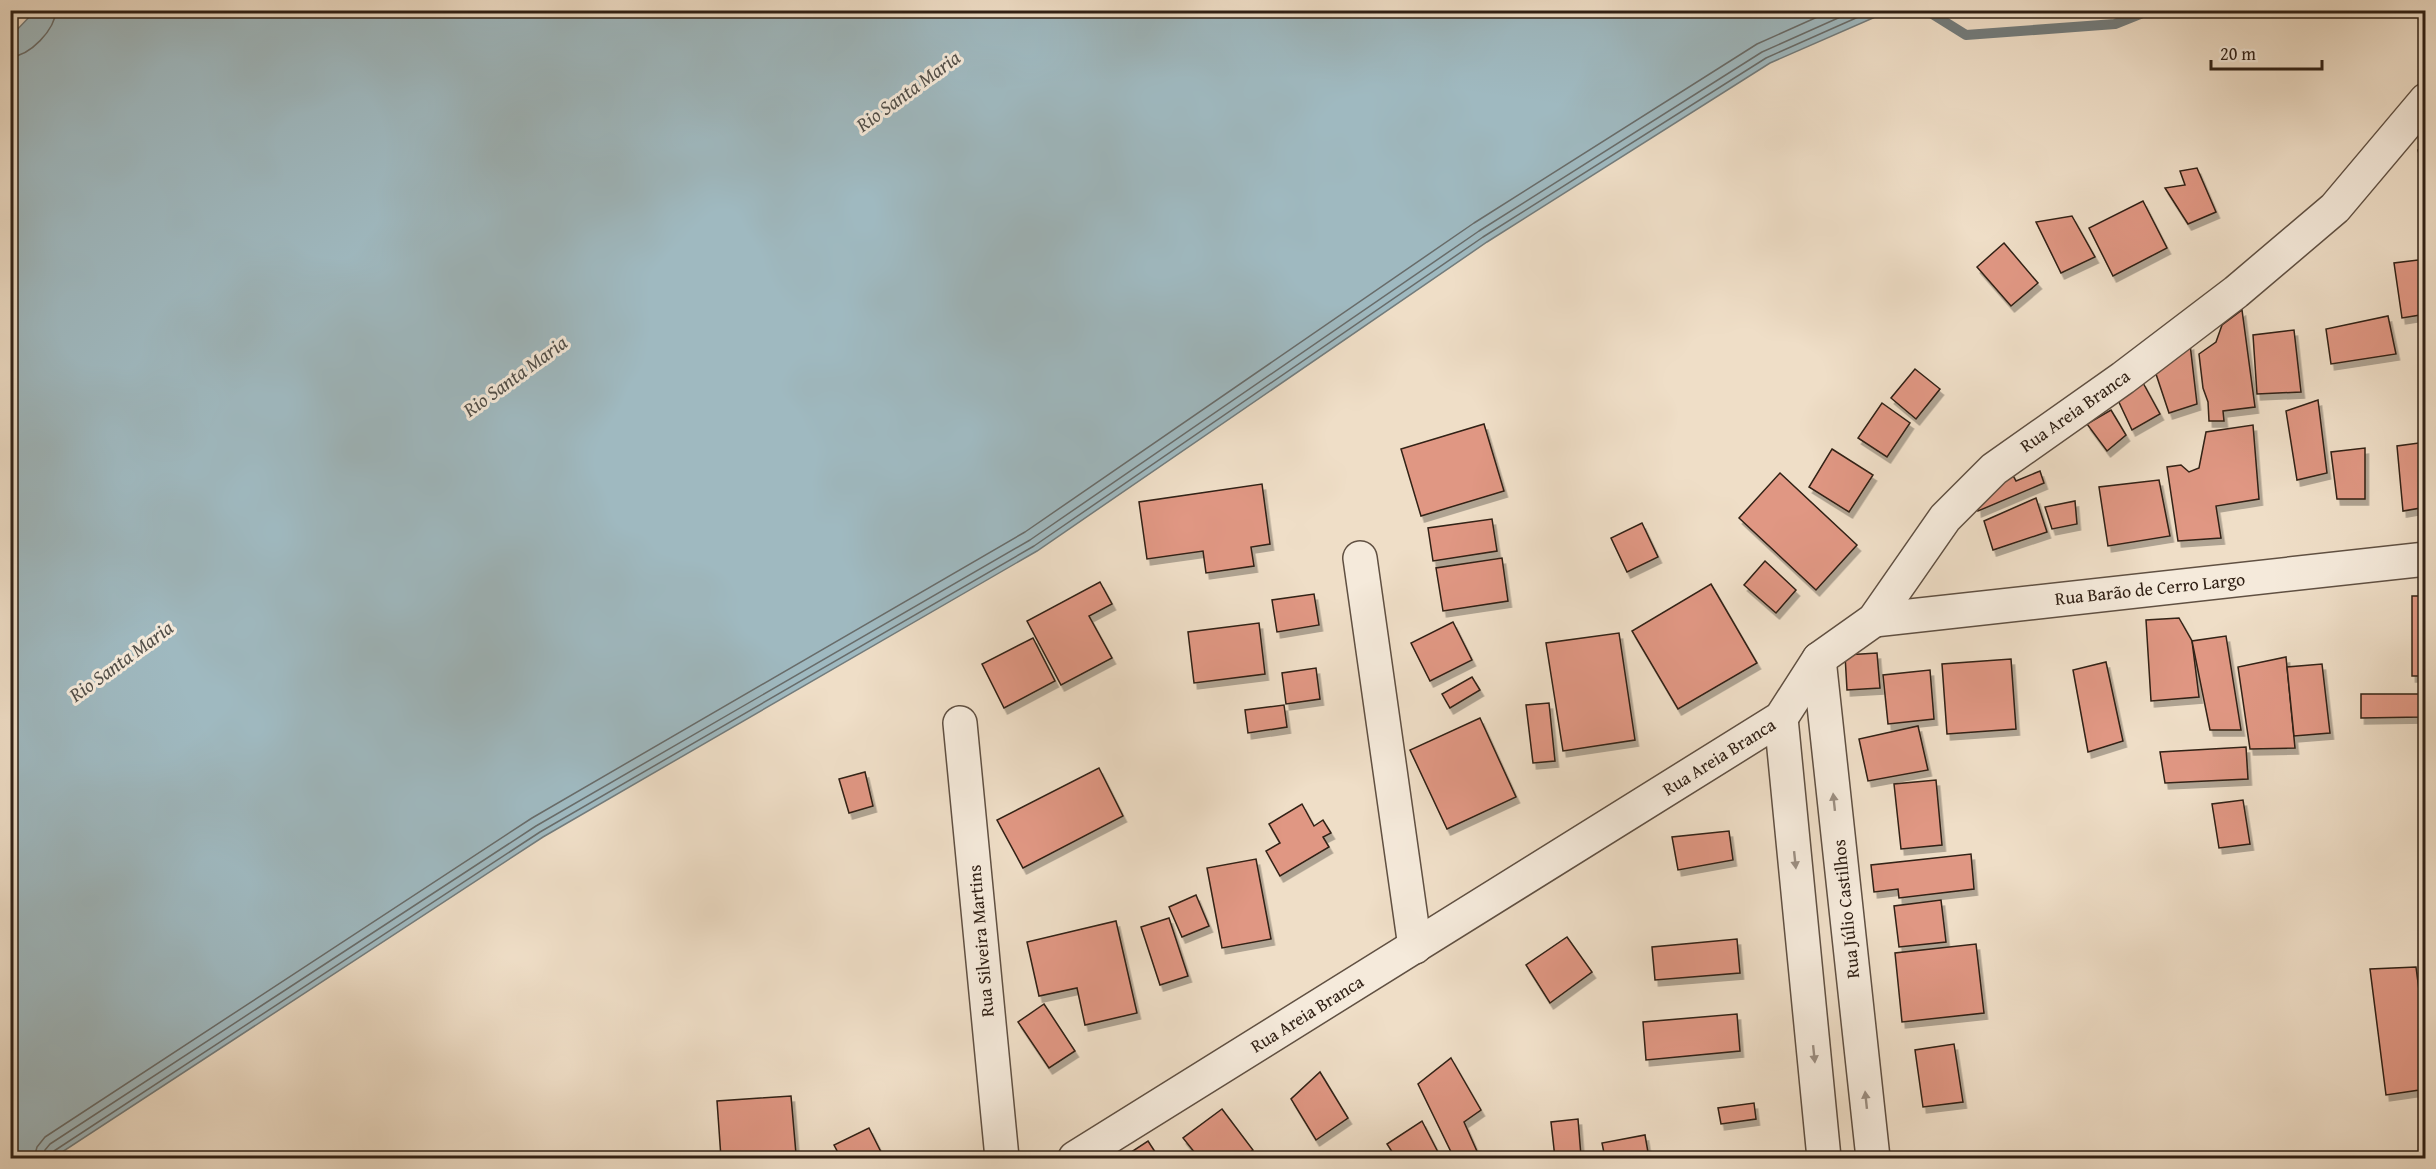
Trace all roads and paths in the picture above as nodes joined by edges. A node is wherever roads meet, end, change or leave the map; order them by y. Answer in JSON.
{"nodes":[{"id":1,"x":2426,"y":100,"type":"edge"},
{"id":2,"x":1360,"y":558,"type":"dead end"},
{"id":3,"x":2426,"y":559,"type":"edge"},
{"id":4,"x":1874,"y":620,"type":"junction"},
{"id":5,"x":1819,"y":659,"type":"junction"},
{"id":6,"x":1781,"y":718,"type":"junction"},
{"id":7,"x":960,"y":723,"type":"dead end"},
{"id":8,"x":1415,"y":947,"type":"junction"},
{"id":9,"x":1002,"y":1158,"type":"edge"},
{"id":10,"x":1075,"y":1158,"type":"edge"},
{"id":11,"x":1824,"y":1158,"type":"edge"},
{"id":12,"x":1873,"y":1158,"type":"edge"}],
"edges":[{"from":1,"to":4,"type":"street","name":"Rua Areia Branca"},
{"from":2,"to":8,"type":"street"},
{"from":3,"to":4,"type":"street","name":"Rua Barão de Cerro Largo"},
{"from":4,"to":5,"type":"street","name":"Rua Areia Branca"},
{"from":5,"to":6,"type":"street","name":"Rua Areia Branca"},
{"from":12,"to":5,"type":"street","name":"Rua Júlio Castilhos","one_way":true},
{"from":6,"to":8,"type":"street","name":"Rua Areia Branca"},
{"from":6,"to":11,"type":"street","one_way":true},
{"from":7,"to":9,"type":"street","name":"Rua Silveira Martins"},
{"from":8,"to":10,"type":"street","name":"Rua Areia Branca"}]}
